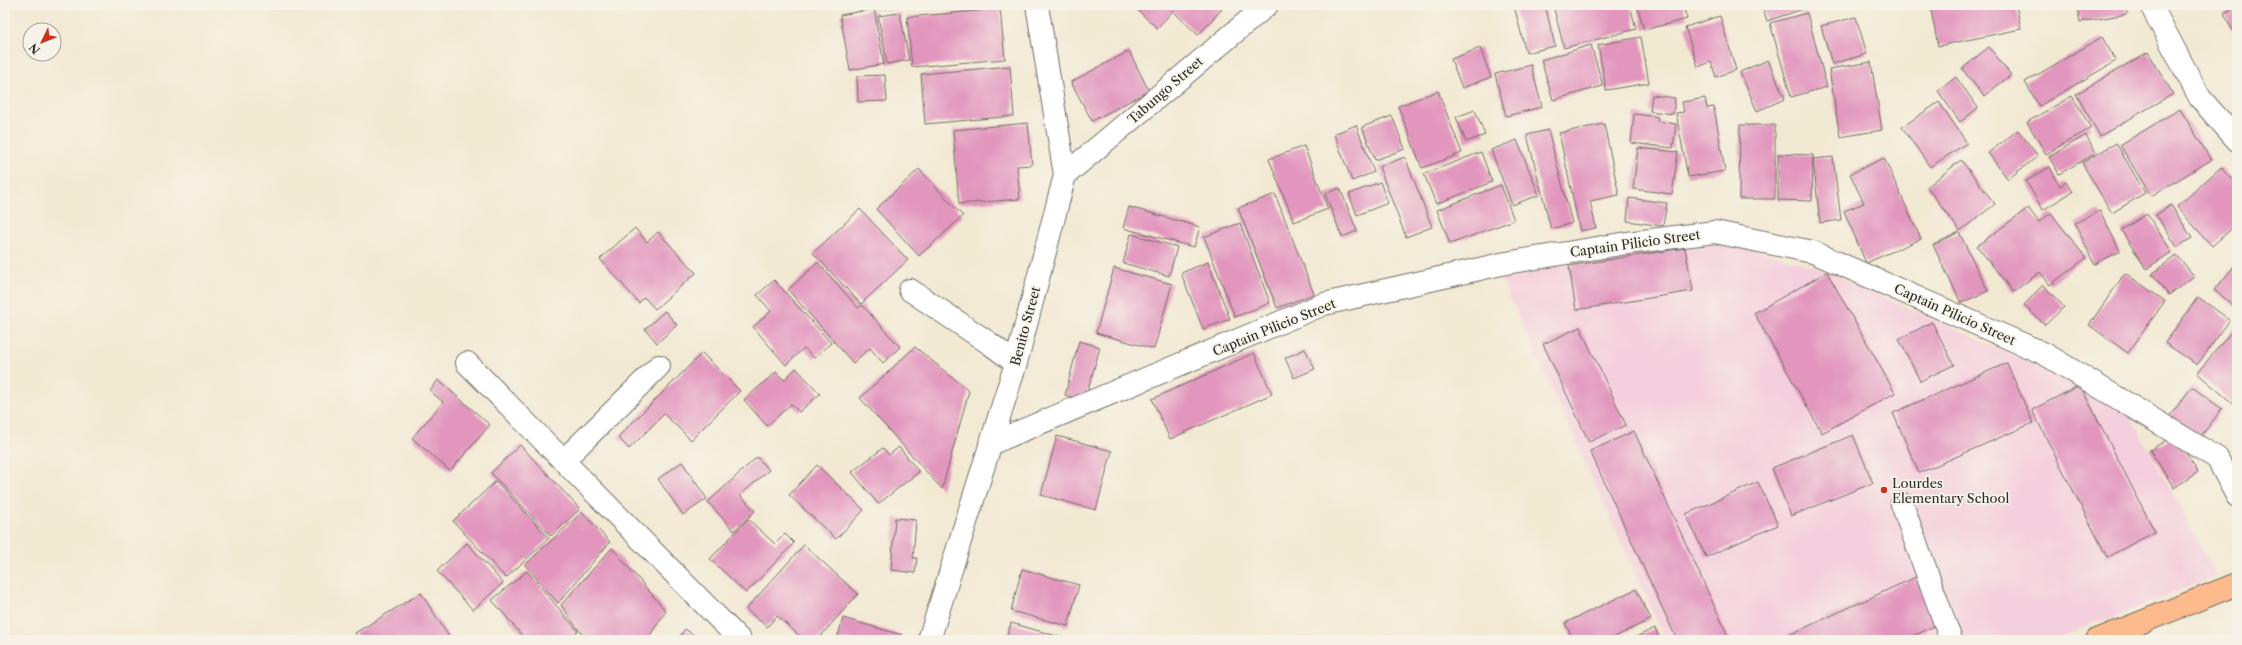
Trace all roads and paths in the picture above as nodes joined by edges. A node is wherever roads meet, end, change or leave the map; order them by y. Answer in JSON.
{"nodes":[{"id":1,"x":1037,"y":5,"type":"edge"},
{"id":2,"x":1266,"y":5,"type":"edge"},
{"id":3,"x":2153,"y":5,"type":"edge"},
{"id":4,"x":2237,"y":140,"type":"edge"},
{"id":5,"x":1065,"y":175,"type":"junction"},
{"id":6,"x":910,"y":290,"type":"dead end"},
{"id":7,"x":467,"y":363,"type":"dead end"},
{"id":8,"x":1016,"y":363,"type":"junction"},
{"id":9,"x":659,"y":366,"type":"dead end"},
{"id":10,"x":990,"y":444,"type":"junction"},
{"id":11,"x":564,"y":460,"type":"junction"},
{"id":12,"x":2237,"y":496,"type":"edge"},
{"id":13,"x":1902,"y":504,"type":"dead end"},
{"id":14,"x":2237,"y":584,"type":"edge"},
{"id":15,"x":740,"y":640,"type":"edge"},
{"id":16,"x":929,"y":640,"type":"edge"},
{"id":17,"x":1951,"y":640,"type":"edge"},
{"id":18,"x":2097,"y":640,"type":"edge"}],
"edges":[{"from":1,"to":5,"type":"street","name":"Benito Street"},
{"from":2,"to":5,"type":"street","name":"Tabungo Street"},
{"from":3,"to":4,"type":"street"},
{"from":5,"to":8,"type":"street","name":"Benito Street"},
{"from":6,"to":8,"type":"street"},
{"from":7,"to":11,"type":"street"},
{"from":8,"to":10,"type":"street","name":"Benito Street"},
{"from":9,"to":11,"type":"street"},
{"from":10,"to":12,"type":"street","name":"Captain Pilicio Street"},
{"from":10,"to":16,"type":"street","name":"Benito Street"},
{"from":11,"to":15,"type":"street"},
{"from":13,"to":17,"type":"street"},
{"from":14,"to":18,"type":"main road"}]}
